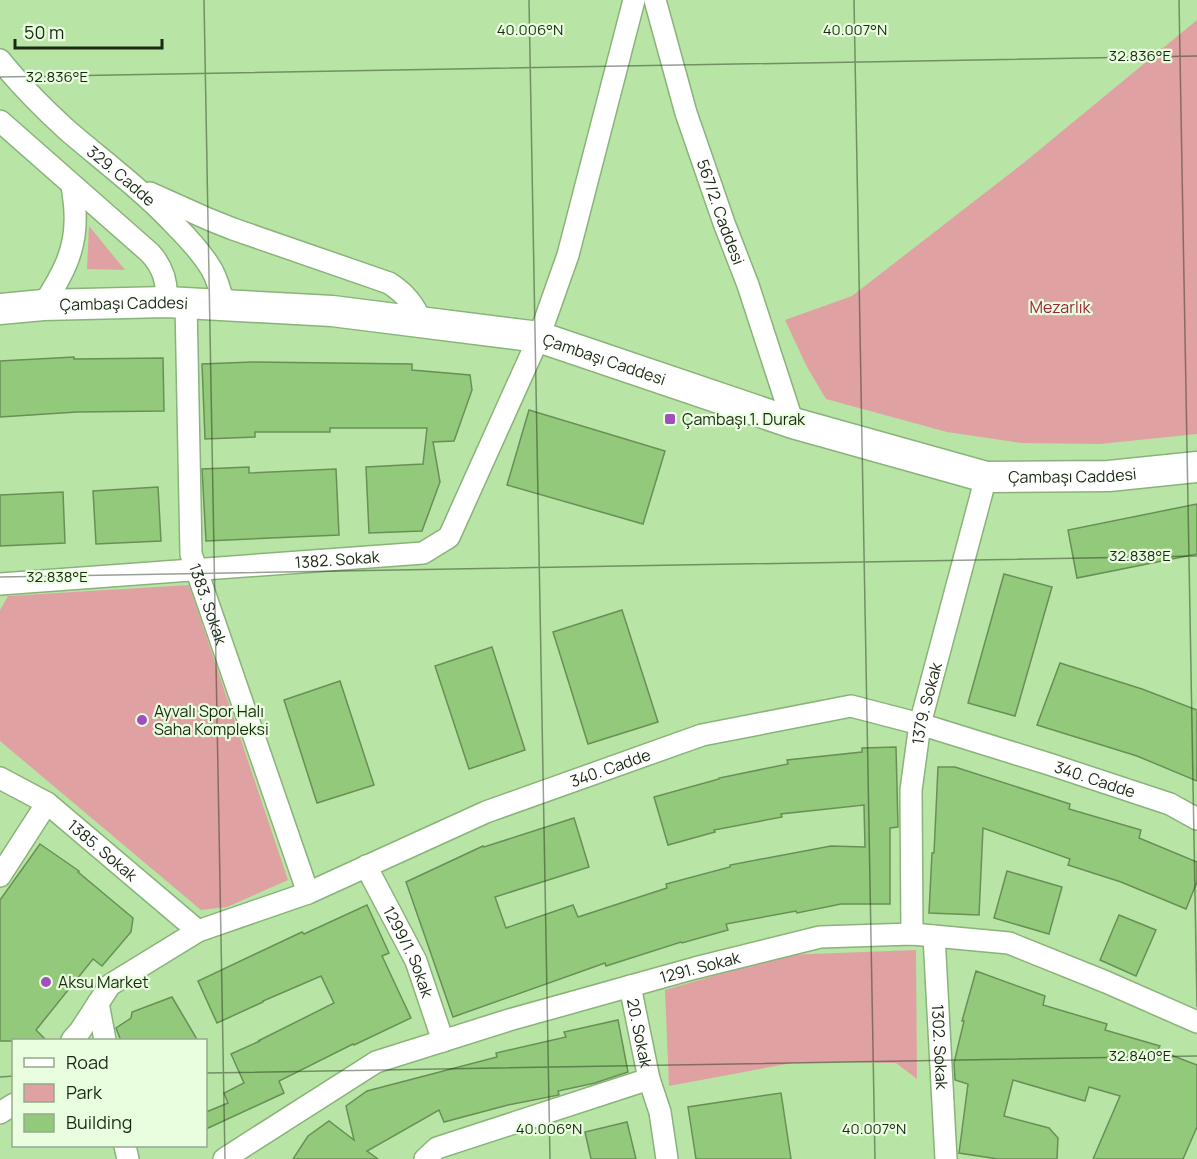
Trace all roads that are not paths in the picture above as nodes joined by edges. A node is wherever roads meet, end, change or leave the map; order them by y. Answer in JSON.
{"nodes":[{"id":1,"x":634,"y":0,"type":"edge"},
{"id":2,"x":655,"y":0,"type":"edge"},
{"id":3,"x":0,"y":60,"type":"edge"},
{"id":4,"x":0,"y":121,"type":"edge"},
{"id":5,"x":72,"y":185,"type":"junction"},
{"id":6,"x":135,"y":187,"type":"junction"},
{"id":7,"x":176,"y":302,"type":"junction"},
{"id":8,"x":43,"y":305,"type":"junction"},
{"id":9,"x":224,"y":305,"type":"junction"},
{"id":10,"x":0,"y":309,"type":"edge"},
{"id":11,"x":421,"y":322,"type":"junction"},
{"id":12,"x":539,"y":337,"type":"junction"},
{"id":13,"x":793,"y":423,"type":"junction"},
{"id":14,"x":1197,"y":467,"type":"edge"},
{"id":15,"x":986,"y":477,"type":"junction"},
{"id":16,"x":196,"y":570,"type":"junction"},
{"id":17,"x":0,"y":584,"type":"edge"},
{"id":18,"x":920,"y":724,"type":"junction"},
{"id":19,"x":0,"y":778,"type":"edge"},
{"id":20,"x":47,"y":803,"type":"junction"},
{"id":21,"x":1197,"y":819,"type":"edge"},
{"id":22,"x":366,"y":867,"type":"junction"},
{"id":23,"x":0,"y":876,"type":"edge"},
{"id":24,"x":308,"y":893,"type":"junction"},
{"id":25,"x":198,"y":931,"type":"junction"},
{"id":26,"x":912,"y":934,"type":"junction"},
{"id":27,"x":934,"y":936,"type":"junction"},
{"id":28,"x":630,"y":986,"type":"junction"},
{"id":29,"x":98,"y":1003,"type":"junction"},
{"id":30,"x":1197,"y":1022,"type":"edge"},
{"id":31,"x":74,"y":1039,"type":"edge"},
{"id":32,"x":105,"y":1039,"type":"edge"},
{"id":33,"x":442,"y":1041,"type":"junction"},
{"id":34,"x":649,"y":1079,"type":"junction"},
{"id":35,"x":224,"y":1159,"type":"edge"},
{"id":36,"x":425,"y":1159,"type":"edge"},
{"id":37,"x":667,"y":1159,"type":"edge"},
{"id":38,"x":946,"y":1159,"type":"edge"}],
"edges":[{"from":1,"to":12,"type":"street","name":"1382. Sokak"},
{"from":2,"to":13,"type":"street","name":"567/2. Caddesi"},
{"from":3,"to":6,"type":"street","name":"329. Cadde"},
{"from":4,"to":5,"type":"street"},
{"from":5,"to":7,"type":"street"},
{"from":5,"to":8,"type":"street"},
{"from":6,"to":9,"type":"street","name":"329. Cadde"},
{"from":6,"to":11,"type":"street"},
{"from":7,"to":8,"type":"main road","name":"Çambaşı Caddesi"},
{"from":7,"to":9,"type":"main road","name":"Çambaşı Caddesi"},
{"from":7,"to":16,"type":"street","name":"1383. Sokak"},
{"from":8,"to":10,"type":"main road","name":"Çambaşı Caddesi"},
{"from":9,"to":11,"type":"main road","name":"Çambaşı Caddesi"},
{"from":11,"to":12,"type":"main road","name":"Çambaşı Caddesi"},
{"from":12,"to":13,"type":"main road","name":"Çambaşı Caddesi"},
{"from":12,"to":16,"type":"street","name":"1382. Sokak"},
{"from":13,"to":15,"type":"main road","name":"Çambaşı Caddesi"},
{"from":14,"to":15,"type":"main road","name":"Çambaşı Caddesi"},
{"from":15,"to":18,"type":"street","name":"1379. Sokak"},
{"from":16,"to":17,"type":"street","name":"1382. Sokak"},
{"from":16,"to":24,"type":"street","name":"1383. Sokak"},
{"from":18,"to":21,"type":"street","name":"340. Cadde"},
{"from":18,"to":22,"type":"street","name":"340. Cadde"},
{"from":18,"to":26,"type":"street","name":"1379. Sokak"},
{"from":19,"to":20,"type":"street","name":"1385. Sokak"},
{"from":20,"to":23,"type":"street"},
{"from":20,"to":25,"type":"street","name":"1385. Sokak"},
{"from":22,"to":24,"type":"street","name":"340. Cadde"},
{"from":22,"to":33,"type":"street","name":"1299/1. Sokak"},
{"from":24,"to":25,"type":"street","name":"340. Cadde"},
{"from":25,"to":29,"type":"street","name":"340. Cadde"},
{"from":26,"to":27,"type":"street","name":"1291. Sokak"},
{"from":26,"to":28,"type":"street","name":"1291. Sokak"},
{"from":27,"to":30,"type":"street","name":"1291. Sokak"},
{"from":27,"to":38,"type":"street","name":"1302. Sokak"},
{"from":28,"to":33,"type":"street","name":"1291. Sokak"},
{"from":28,"to":34,"type":"street","name":"20. Sokak"},
{"from":29,"to":31,"type":"street","name":"340. Cadde"},
{"from":29,"to":32,"type":"street"},
{"from":33,"to":35,"type":"street","name":"1291. Sokak"},
{"from":34,"to":36,"type":"street"},
{"from":34,"to":37,"type":"street","name":"20. Sokak"}]}
